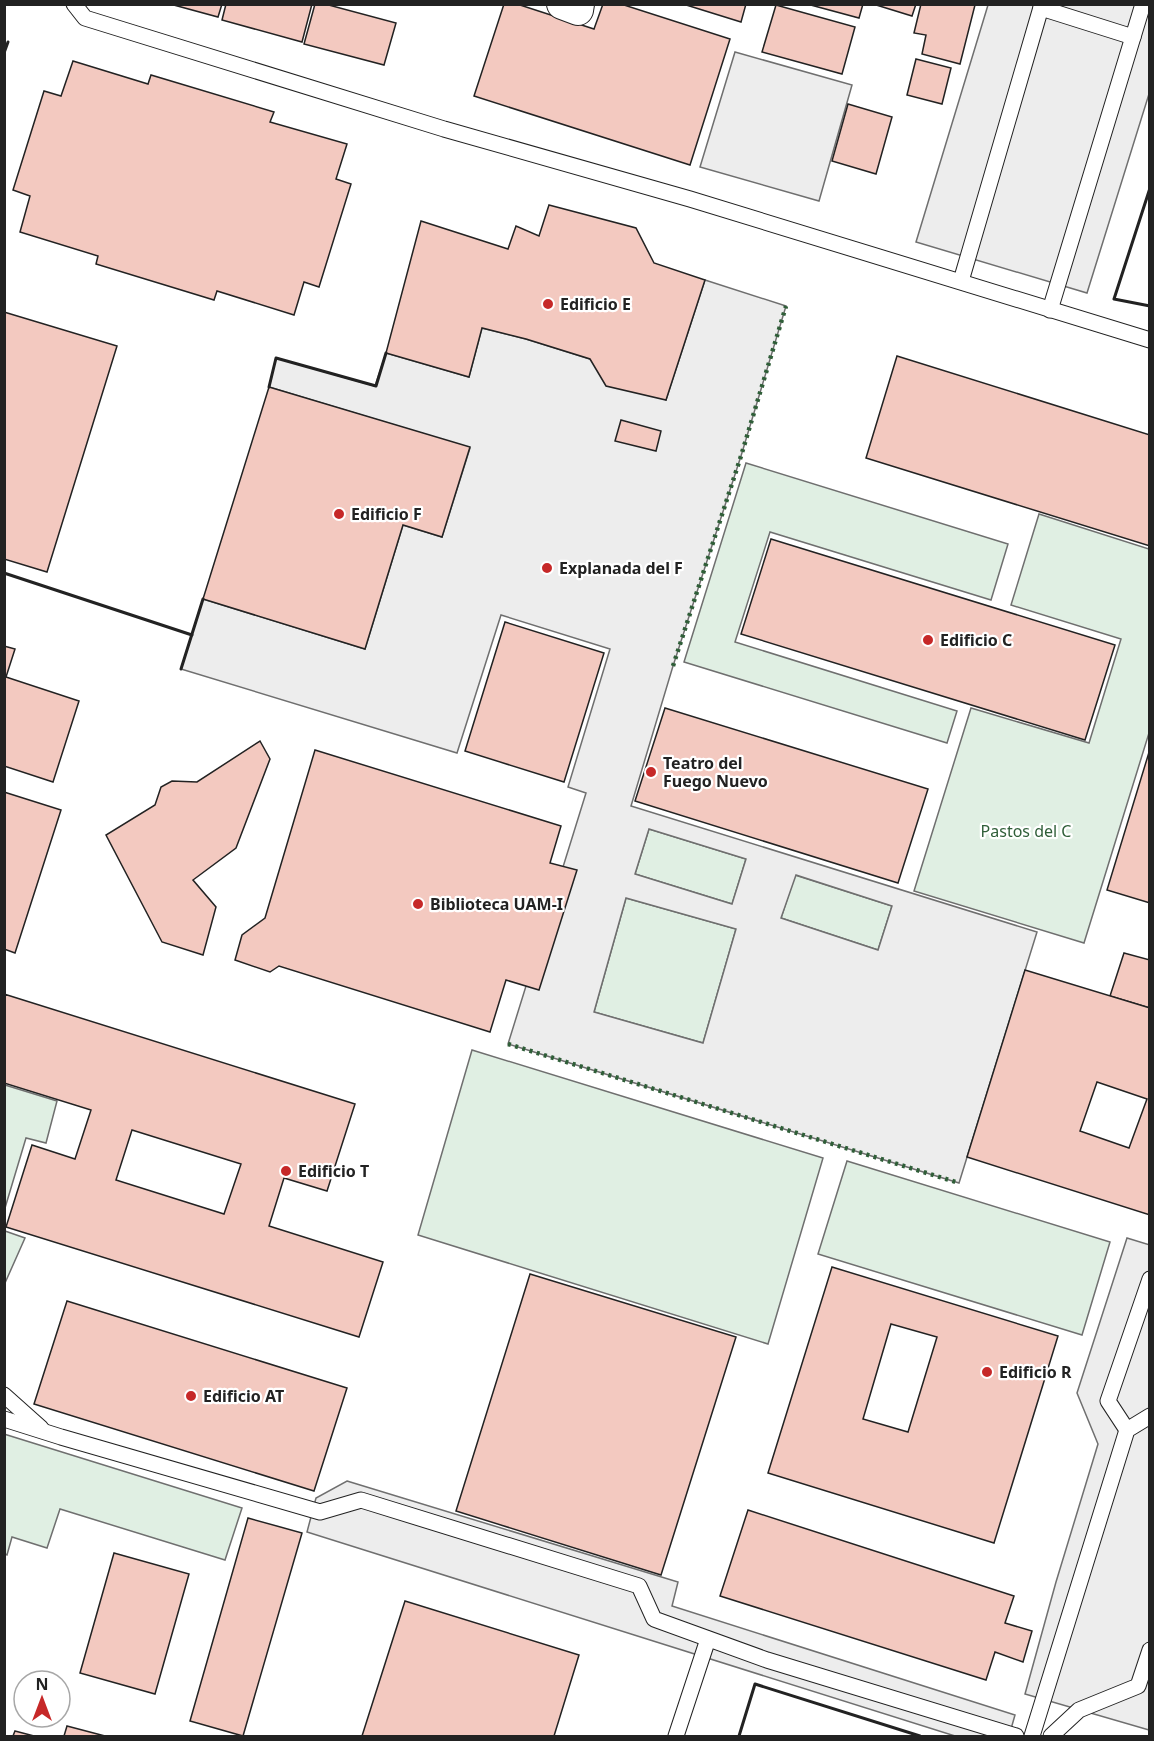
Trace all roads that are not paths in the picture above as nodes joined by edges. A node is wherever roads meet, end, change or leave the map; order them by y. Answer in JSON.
{"nodes":[{"id":1,"x":74,"y":4,"type":"edge"},
{"id":2,"x":562,"y":4,"type":"edge"},
{"id":3,"x":579,"y":4,"type":"edge"},
{"id":4,"x":1143,"y":4,"type":"edge"},
{"id":5,"x":1041,"y":7,"type":"edge"},
{"id":6,"x":1133,"y":37,"type":"junction"},
{"id":7,"x":961,"y":281,"type":"junction"},
{"id":8,"x":1050,"y":310,"type":"junction"},
{"id":9,"x":1149,"y":340,"type":"edge"},
{"id":10,"x":1149,"y":1279,"type":"edge"},
{"id":11,"x":4,"y":1395,"type":"edge"},
{"id":12,"x":1149,"y":1416,"type":"edge"},
{"id":13,"x":4,"y":1419,"type":"edge"},
{"id":14,"x":1127,"y":1430,"type":"junction"},
{"id":15,"x":46,"y":1432,"type":"junction"},
{"id":16,"x":708,"y":1639,"type":"junction"},
{"id":17,"x":1149,"y":1650,"type":"edge"},
{"id":18,"x":676,"y":1737,"type":"edge"},
{"id":19,"x":1016,"y":1737,"type":"edge"},
{"id":20,"x":1032,"y":1737,"type":"edge"},
{"id":21,"x":1051,"y":1737,"type":"edge"}],
"edges":[{"from":1,"to":7,"type":"lane"},
{"from":2,"to":3,"type":"street"},
{"from":4,"to":6,"type":"lane"},
{"from":5,"to":6,"type":"lane"},
{"from":5,"to":7,"type":"lane"},
{"from":6,"to":8,"type":"lane"},
{"from":7,"to":8,"type":"lane"},
{"from":8,"to":9,"type":"lane"},
{"from":10,"to":14,"type":"lane"},
{"from":11,"to":15,"type":"lane"},
{"from":12,"to":14,"type":"lane"},
{"from":13,"to":15,"type":"lane"},
{"from":14,"to":20,"type":"lane"},
{"from":15,"to":16,"type":"lane"},
{"from":16,"to":18,"type":"lane"},
{"from":16,"to":19,"type":"lane"},
{"from":17,"to":21,"type":"lane"}]}
